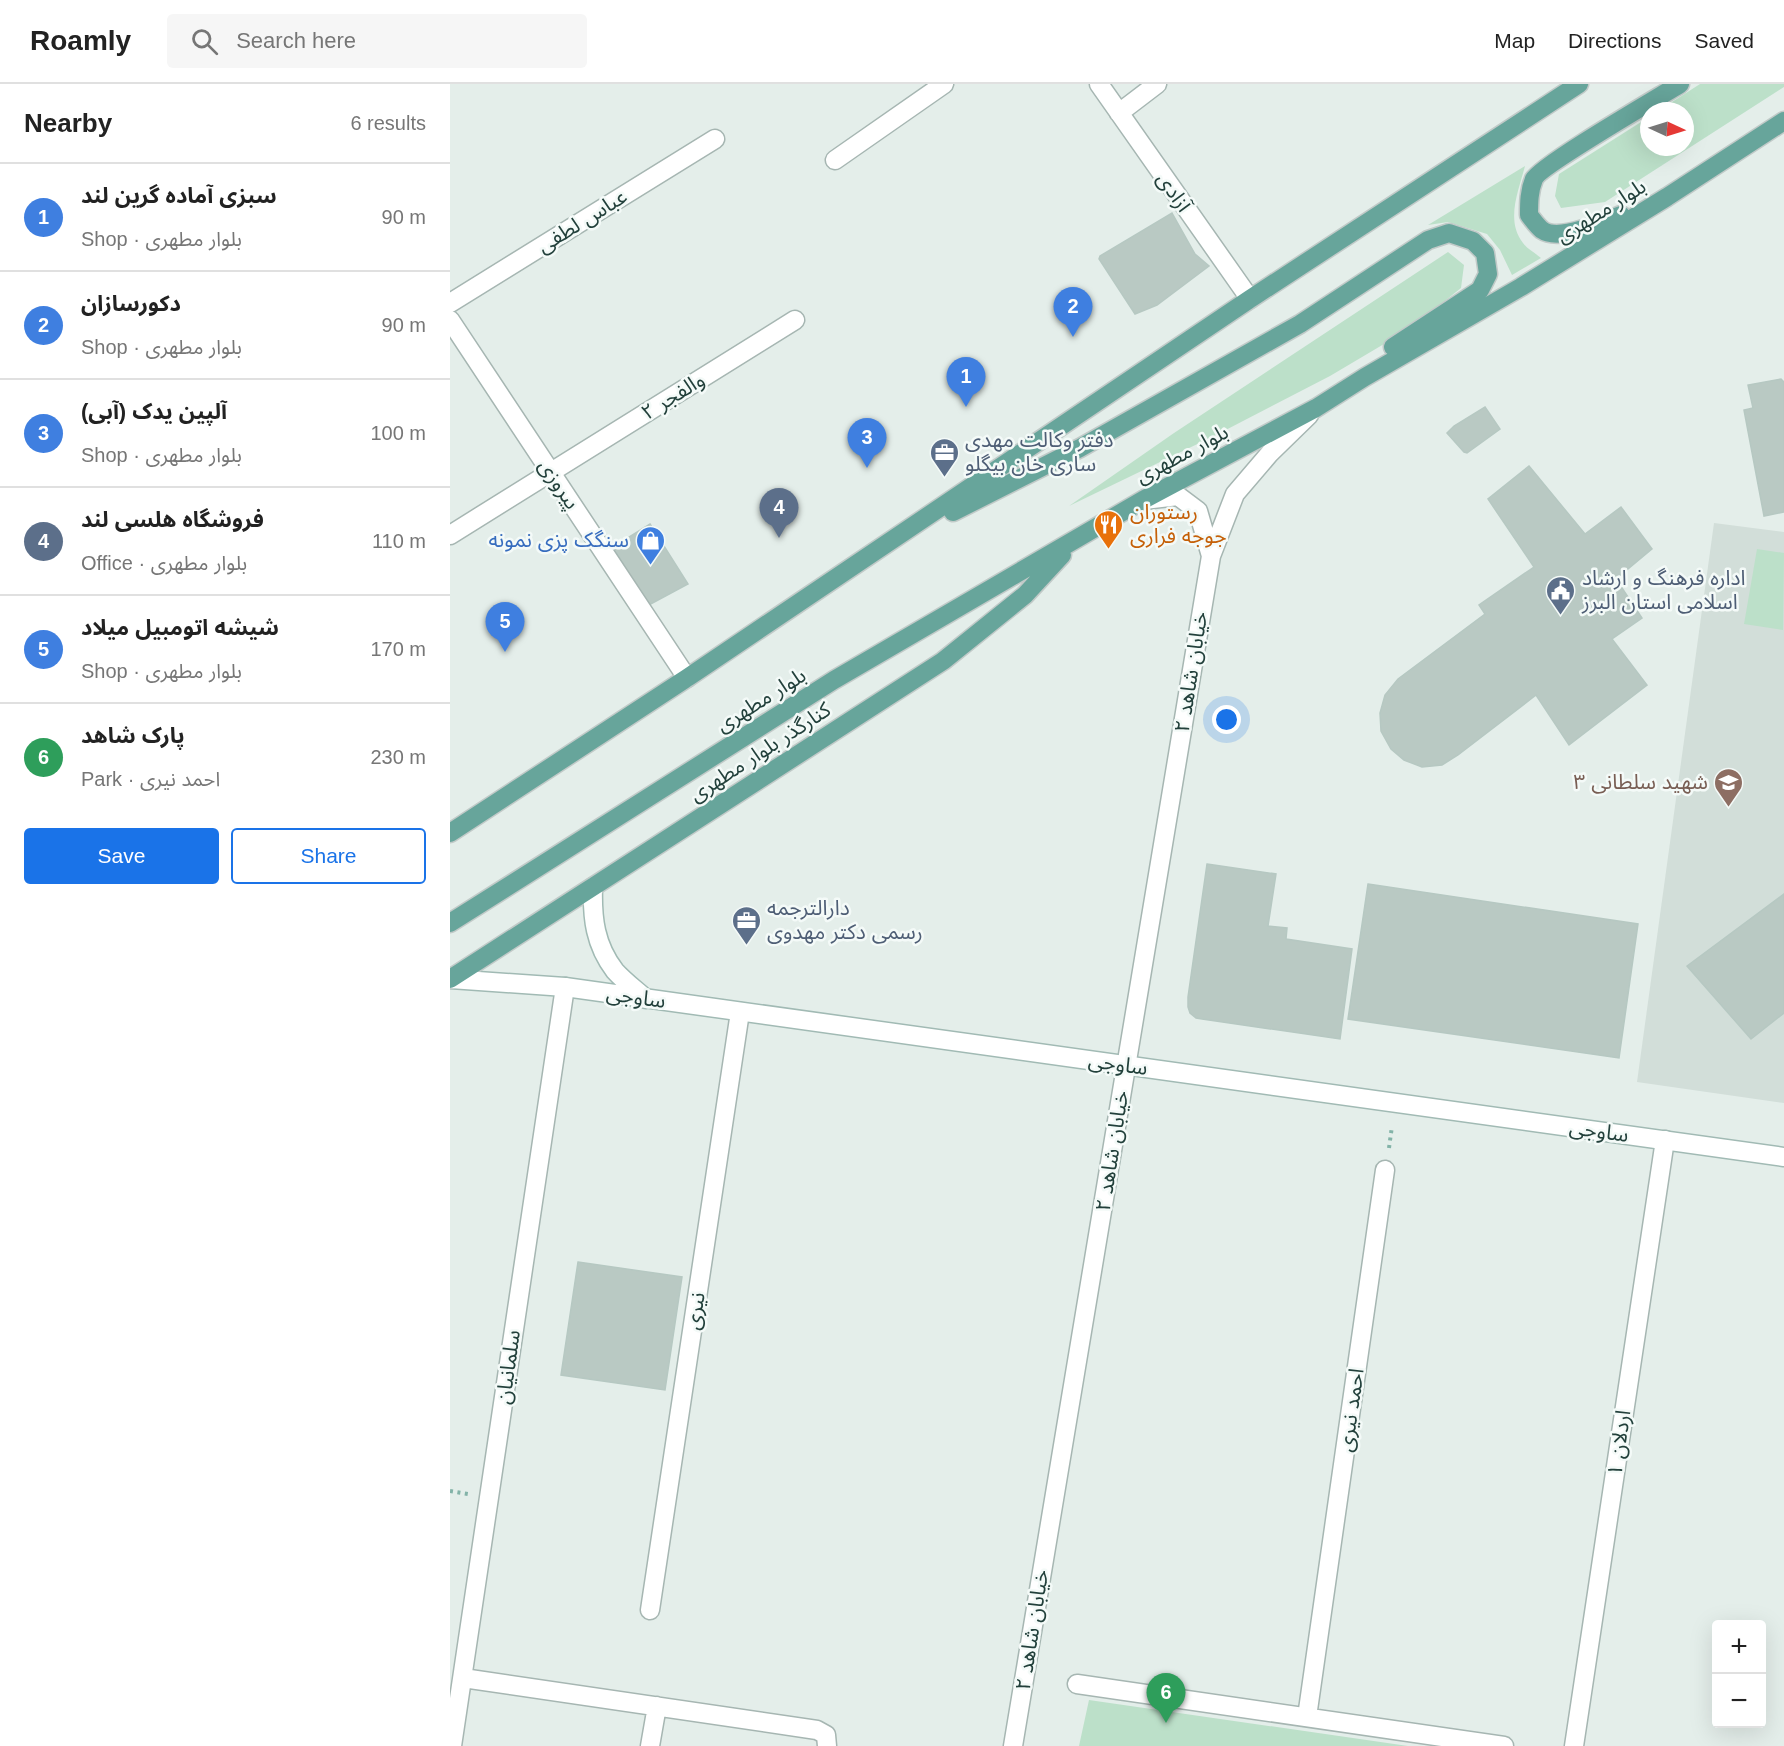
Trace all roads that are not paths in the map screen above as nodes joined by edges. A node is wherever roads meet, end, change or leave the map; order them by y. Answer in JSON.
{"nodes":[{"id":1,"x":944,"y":84,"type":"edge"},
{"id":2,"x":1099,"y":84,"type":"edge"},
{"id":3,"x":1157,"y":84,"type":"edge"},
{"id":4,"x":1579,"y":84,"type":"edge"},
{"id":5,"x":1680,"y":84,"type":"edge"},
{"id":6,"x":1119,"y":113,"type":"junction"},
{"id":7,"x":1784,"y":122,"type":"edge"},
{"id":8,"x":715,"y":139,"type":"dead end"},
{"id":9,"x":835,"y":160,"type":"dead end"},
{"id":10,"x":1667,"y":197,"type":"junction"},
{"id":11,"x":1250,"y":299,"type":"junction"},
{"id":12,"x":450,"y":303,"type":"edge"},
{"id":13,"x":450,"y":320,"type":"edge"},
{"id":14,"x":795,"y":320,"type":"dead end"},
{"id":15,"x":1365,"y":376,"type":"junction"},
{"id":16,"x":1316,"y":408,"type":"junction"},
{"id":17,"x":551,"y":472,"type":"junction"},
{"id":18,"x":1143,"y":500,"type":"junction"},
{"id":19,"x":450,"y":535,"type":"edge"},
{"id":20,"x":1076,"y":540,"type":"junction"},
{"id":21,"x":891,"y":542,"type":"junction"},
{"id":22,"x":1210,"y":556,"type":"junction"},
{"id":23,"x":687,"y":678,"type":"junction"},
{"id":24,"x":450,"y":833,"type":"edge"},
{"id":25,"x":593,"y":887,"type":"junction"},
{"id":26,"x":450,"y":923,"type":"edge"},
{"id":27,"x":450,"y":979,"type":"edge"},
{"id":28,"x":565,"y":987,"type":"junction"},
{"id":29,"x":646,"y":999,"type":"junction"},
{"id":30,"x":740,"y":1012,"type":"junction"},
{"id":31,"x":1126,"y":1065,"type":"junction"},
{"id":32,"x":1665,"y":1140,"type":"junction"},
{"id":33,"x":1784,"y":1156,"type":"edge"},
{"id":34,"x":1385,"y":1170,"type":"road end"},
{"id":35,"x":650,"y":1610,"type":"dead end"},
{"id":36,"x":463,"y":1678,"type":"junction"},
{"id":37,"x":1077,"y":1684,"type":"dead end"},
{"id":38,"x":657,"y":1706,"type":"junction"},
{"id":39,"x":1307,"y":1717,"type":"junction"},
{"id":40,"x":452,"y":1746,"type":"edge"},
{"id":41,"x":650,"y":1746,"type":"edge"},
{"id":42,"x":827,"y":1746,"type":"edge"},
{"id":43,"x":1013,"y":1746,"type":"edge"},
{"id":44,"x":1504,"y":1746,"type":"edge"},
{"id":45,"x":1574,"y":1746,"type":"edge"}],
"edges":[{"from":1,"to":9,"type":"street"},
{"from":2,"to":6,"type":"street","name":"آزادی"},
{"from":3,"to":6,"type":"street"},
{"from":4,"to":11,"type":"main road"},
{"from":5,"to":10,"type":"main road"},
{"from":6,"to":11,"type":"street","name":"آزادی"},
{"from":7,"to":10,"type":"main road","name":"بلوار مطهری"},
{"from":8,"to":12,"type":"street","name":"عباس لطفی"},
{"from":10,"to":15,"type":"main road","name":"بلوار مطهری"},
{"from":11,"to":21,"type":"main road"},
{"from":13,"to":17,"type":"street","name":"پیروزی"},
{"from":14,"to":17,"type":"street","name":"والفجر ۲"},
{"from":15,"to":16,"type":"main road","name":"بلوار مطهری"},
{"from":15,"to":21,"type":"main road"},
{"from":16,"to":18,"type":"main road","name":"بلوار مطهری"},
{"from":16,"to":22,"type":"street"},
{"from":17,"to":19,"type":"street","name":"والفجر ۲"},
{"from":17,"to":23,"type":"street","name":"پیروزی"},
{"from":18,"to":20,"type":"main road","name":"بلوار مطهری"},
{"from":18,"to":22,"type":"street"},
{"from":20,"to":25,"type":"main road","name":"کنارگذر بلوار مطهری"},
{"from":20,"to":26,"type":"main road","name":"بلوار مطهری"},
{"from":21,"to":23,"type":"main road"},
{"from":22,"to":31,"type":"street","name":"خیابان شاهد ۲"},
{"from":23,"to":24,"type":"main road"},
{"from":25,"to":27,"type":"main road","name":"کنارگذر بلوار مطهری"},
{"from":25,"to":29,"type":"street"},
{"from":27,"to":28,"type":"street","name":"ساوجی"},
{"from":28,"to":29,"type":"street","name":"ساوجی"},
{"from":28,"to":36,"type":"street","name":"سلمانیان"},
{"from":29,"to":30,"type":"street","name":"ساوجی"},
{"from":30,"to":31,"type":"street","name":"ساوجی"},
{"from":30,"to":35,"type":"street","name":"نیری"},
{"from":31,"to":32,"type":"street","name":"ساوجی"},
{"from":31,"to":43,"type":"street","name":"خیابان شاهد ۲"},
{"from":32,"to":33,"type":"street","name":"ساوجی"},
{"from":32,"to":45,"type":"street","name":"اردلان ۱"},
{"from":34,"to":39,"type":"street","name":"احمد نیری"},
{"from":36,"to":38,"type":"street"},
{"from":36,"to":40,"type":"street","name":"سلمانیان"},
{"from":37,"to":39,"type":"street"},
{"from":38,"to":41,"type":"street"},
{"from":38,"to":42,"type":"street"},
{"from":39,"to":44,"type":"street"}]}
